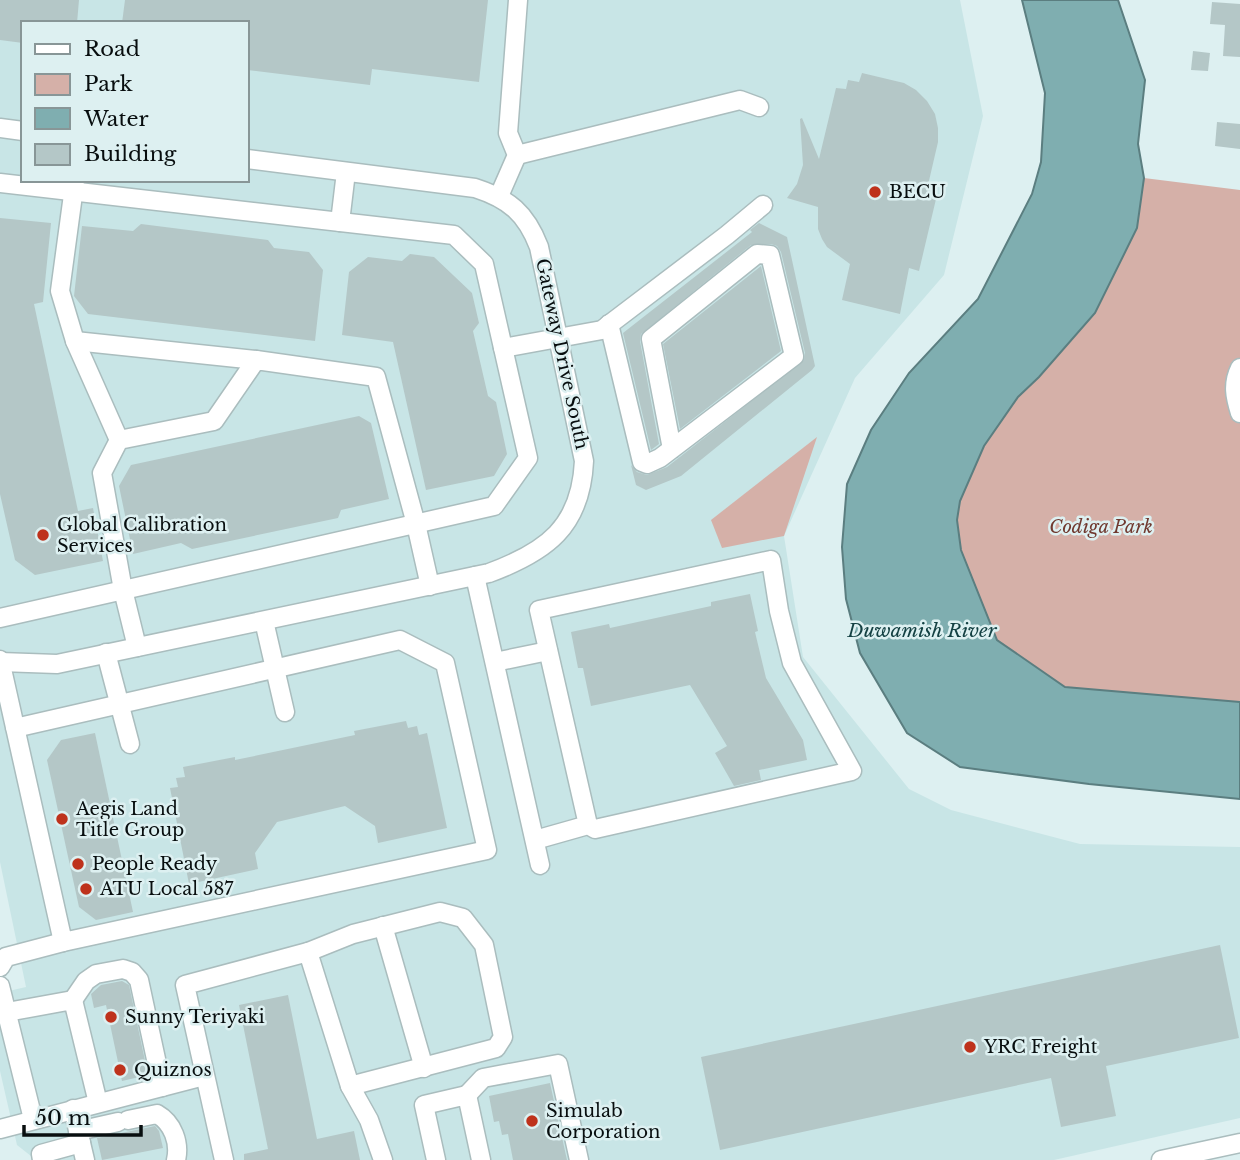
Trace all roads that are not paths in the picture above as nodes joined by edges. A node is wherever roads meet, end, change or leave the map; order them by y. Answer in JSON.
{"nodes":[{"id":1,"x":518,"y":0,"type":"edge"},
{"id":2,"x":759,"y":107,"type":"dead end"},
{"id":3,"x":0,"y":128,"type":"edge"},
{"id":4,"x":21,"y":131,"type":"edge"},
{"id":5,"x":517,"y":155,"type":"junction"},
{"id":6,"x":248,"y":159,"type":"edge"},
{"id":7,"x":346,"y":172,"type":"junction"},
{"id":8,"x":0,"y":183,"type":"edge"},
{"id":9,"x":74,"y":186,"type":"edge"},
{"id":10,"x":499,"y":196,"type":"junction"},
{"id":11,"x":763,"y":205,"type":"dead end"},
{"id":12,"x":340,"y":222,"type":"junction"},
{"id":13,"x":609,"y":324,"type":"junction"},
{"id":14,"x":559,"y":338,"type":"junction"},
{"id":15,"x":75,"y":341,"type":"junction"},
{"id":16,"x":503,"y":348,"type":"junction"},
{"id":17,"x":256,"y":359,"type":"junction"},
{"id":18,"x":1240,"y":368,"type":"edge"},
{"id":19,"x":1240,"y":413,"type":"edge"},
{"id":20,"x":119,"y":440,"type":"junction"},
{"id":21,"x":672,"y":449,"type":"junction"},
{"id":22,"x":416,"y":524,"type":"junction"},
{"id":23,"x":475,"y":576,"type":"junction"},
{"id":24,"x":430,"y":586,"type":"junction"},
{"id":25,"x":123,"y":590,"type":"junction"},
{"id":26,"x":0,"y":618,"type":"edge"},
{"id":27,"x":264,"y":621,"type":"junction"},
{"id":28,"x":137,"y":647,"type":"junction"},
{"id":29,"x":548,"y":651,"type":"junction"},
{"id":30,"x":106,"y":653,"type":"junction"},
{"id":31,"x":0,"y":662,"type":"edge"},
{"id":32,"x":495,"y":663,"type":"junction"},
{"id":33,"x":275,"y":668,"type":"junction"},
{"id":34,"x":119,"y":704,"type":"junction"},
{"id":35,"x":285,"y":712,"type":"dead end"},
{"id":36,"x":15,"y":729,"type":"junction"},
{"id":37,"x":130,"y":744,"type":"dead end"},
{"id":38,"x":588,"y":825,"type":"junction"},
{"id":39,"x":535,"y":840,"type":"junction"},
{"id":40,"x":540,"y":864,"type":"dead end"},
{"id":41,"x":383,"y":926,"type":"junction"},
{"id":42,"x":63,"y":942,"type":"junction"},
{"id":43,"x":308,"y":952,"type":"junction"},
{"id":44,"x":0,"y":967,"type":"edge"},
{"id":45,"x":0,"y":986,"type":"edge"},
{"id":46,"x":73,"y":1000,"type":"junction"},
{"id":47,"x":7,"y":1013,"type":"junction"},
{"id":48,"x":424,"y":1068,"type":"junction"},
{"id":49,"x":204,"y":1076,"type":"junction"},
{"id":50,"x":350,"y":1086,"type":"junction"},
{"id":51,"x":162,"y":1087,"type":"junction"},
{"id":52,"x":467,"y":1096,"type":"junction"},
{"id":53,"x":98,"y":1103,"type":"junction"},
{"id":54,"x":73,"y":1109,"type":"junction"},
{"id":55,"x":33,"y":1119,"type":"junction"},
{"id":56,"x":0,"y":1129,"type":"edge"},
{"id":57,"x":1240,"y":1143,"type":"edge"},
{"id":58,"x":81,"y":1145,"type":"edge"},
{"id":59,"x":1215,"y":1154,"type":"edge"},
{"id":60,"x":42,"y":1160,"type":"edge"},
{"id":61,"x":176,"y":1160,"type":"edge"},
{"id":62,"x":224,"y":1160,"type":"edge"},
{"id":63,"x":383,"y":1160,"type":"edge"},
{"id":64,"x":436,"y":1160,"type":"edge"},
{"id":65,"x":481,"y":1160,"type":"edge"},
{"id":66,"x":579,"y":1160,"type":"edge"},
{"id":67,"x":1161,"y":1160,"type":"edge"}],
"edges":[{"from":1,"to":5,"type":"street"},
{"from":2,"to":5,"type":"street"},
{"from":3,"to":4,"type":"street"},
{"from":5,"to":10,"type":"street"},
{"from":6,"to":7,"type":"street","name":"Gateway Drive South"},
{"from":7,"to":10,"type":"street","name":"Gateway Drive South"},
{"from":7,"to":12,"type":"street"},
{"from":8,"to":9,"type":"street"},
{"from":9,"to":12,"type":"street"},
{"from":9,"to":15,"type":"street"},
{"from":10,"to":14,"type":"street","name":"Gateway Drive South"},
{"from":11,"to":13,"type":"street"},
{"from":12,"to":16,"type":"street"},
{"from":13,"to":14,"type":"street"},
{"from":13,"to":21,"type":"street"},
{"from":14,"to":16,"type":"street"},
{"from":14,"to":23,"type":"street","name":"Gateway Drive South"},
{"from":15,"to":17,"type":"street"},
{"from":15,"to":20,"type":"street"},
{"from":16,"to":22,"type":"street"},
{"from":17,"to":20,"type":"street"},
{"from":17,"to":22,"type":"street"},
{"from":18,"to":19,"type":"street"},
{"from":20,"to":25,"type":"street"},
{"from":21,"to":21,"type":"street"},
{"from":22,"to":24,"type":"street"},
{"from":22,"to":25,"type":"street"},
{"from":23,"to":24,"type":"street","name":"Gateway Drive South"},
{"from":23,"to":32,"type":"street"},
{"from":24,"to":27,"type":"street","name":"Gateway Drive South"},
{"from":25,"to":26,"type":"street"},
{"from":25,"to":28,"type":"street"},
{"from":27,"to":28,"type":"street","name":"Gateway Drive South"},
{"from":27,"to":33,"type":"street"},
{"from":28,"to":30,"type":"street","name":"Gateway Drive South"},
{"from":29,"to":32,"type":"street"},
{"from":29,"to":38,"type":"street"},
{"from":29,"to":38,"type":"street"},
{"from":30,"to":31,"type":"street","name":"Gateway Drive South"},
{"from":30,"to":34,"type":"street"},
{"from":31,"to":36,"type":"street"},
{"from":32,"to":39,"type":"street"},
{"from":33,"to":34,"type":"street"},
{"from":33,"to":35,"type":"street"},
{"from":33,"to":42,"type":"street"},
{"from":34,"to":36,"type":"street"},
{"from":34,"to":37,"type":"street"},
{"from":36,"to":42,"type":"street"},
{"from":38,"to":39,"type":"street"},
{"from":39,"to":40,"type":"street"},
{"from":41,"to":43,"type":"street"},
{"from":41,"to":48,"type":"street"},
{"from":41,"to":48,"type":"street"},
{"from":42,"to":44,"type":"street"},
{"from":43,"to":49,"type":"street"},
{"from":43,"to":50,"type":"street"},
{"from":45,"to":47,"type":"street"},
{"from":46,"to":47,"type":"street"},
{"from":46,"to":51,"type":"street"},
{"from":46,"to":53,"type":"street"},
{"from":47,"to":55,"type":"street"},
{"from":48,"to":50,"type":"street"},
{"from":49,"to":51,"type":"street"},
{"from":49,"to":62,"type":"street"},
{"from":50,"to":63,"type":"street"},
{"from":51,"to":53,"type":"street"},
{"from":52,"to":64,"type":"street"},
{"from":52,"to":65,"type":"street"},
{"from":52,"to":66,"type":"street"},
{"from":53,"to":54,"type":"street"},
{"from":54,"to":55,"type":"street"},
{"from":54,"to":58,"type":"street"},
{"from":55,"to":56,"type":"street"},
{"from":57,"to":59,"type":"street"},
{"from":58,"to":60,"type":"street"},
{"from":58,"to":61,"type":"street"},
{"from":59,"to":67,"type":"street"}]}
